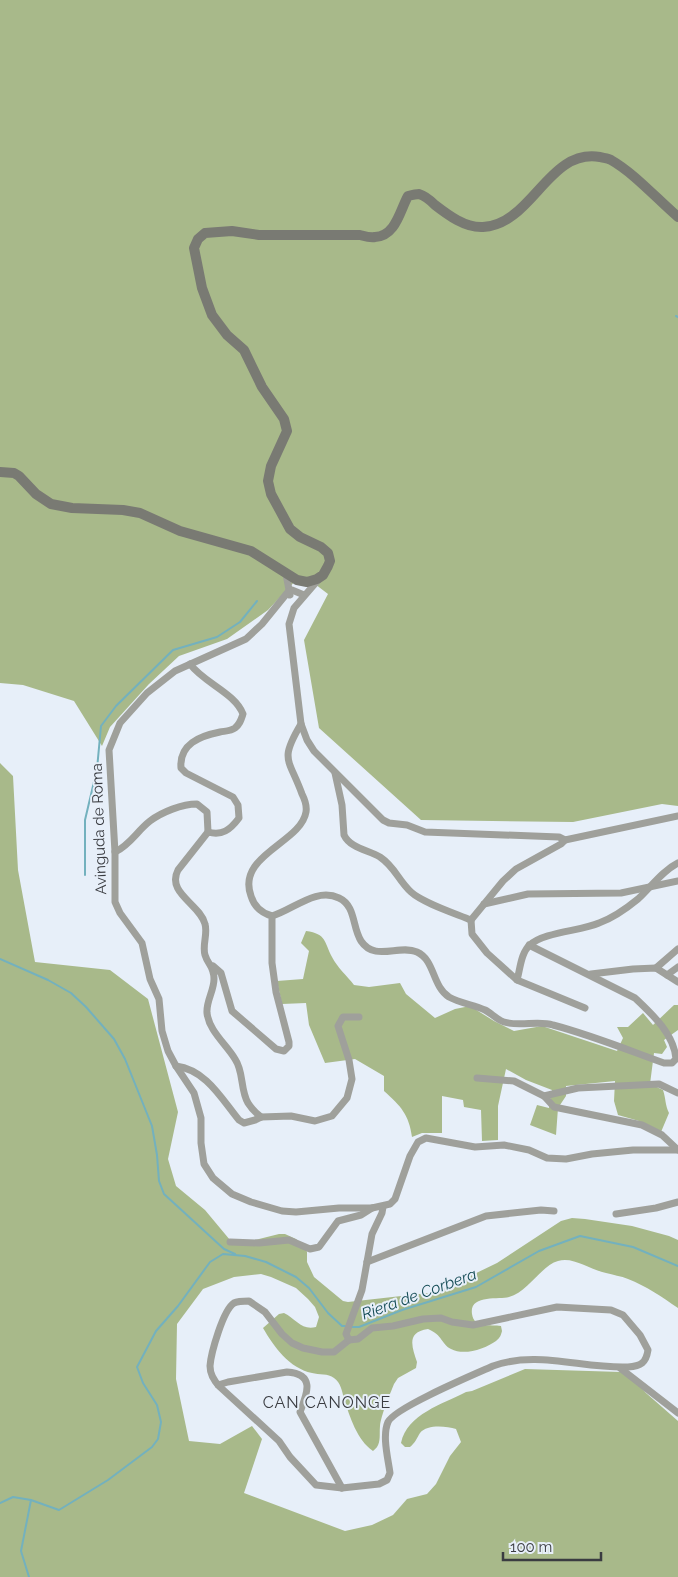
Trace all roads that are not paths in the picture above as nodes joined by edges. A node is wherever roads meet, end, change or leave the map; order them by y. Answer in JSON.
{"nodes":[{"id":1,"x":678,"y":217,"type":"edge"},
{"id":2,"x":0,"y":472,"type":"edge"},
{"id":3,"x":286,"y":574,"type":"junction"},
{"id":4,"x":323,"y":575,"type":"junction"},
{"id":5,"x":301,"y":582,"type":"junction"},
{"id":6,"x":290,"y":594,"type":"junction"},
{"id":7,"x":304,"y":595,"type":"junction"},
{"id":8,"x":190,"y":664,"type":"junction"},
{"id":9,"x":301,"y":724,"type":"junction"},
{"id":10,"x":334,"y":772,"type":"junction"},
{"id":11,"x":678,"y":816,"type":"edge"},
{"id":12,"x":208,"y":832,"type":"junction"},
{"id":13,"x":564,"y":840,"type":"junction"},
{"id":14,"x":115,"y":852,"type":"junction"},
{"id":15,"x":678,"y":863,"type":"edge"},
{"id":16,"x":678,"y":881,"type":"edge"},
{"id":17,"x":650,"y":886,"type":"junction"},
{"id":18,"x":484,"y":904,"type":"junction"},
{"id":19,"x":272,"y":916,"type":"junction"},
{"id":20,"x":471,"y":920,"type":"junction"},
{"id":21,"x":529,"y":945,"type":"junction"},
{"id":22,"x":678,"y":948,"type":"edge"},
{"id":23,"x":212,"y":966,"type":"junction"},
{"id":24,"x":678,"y":967,"type":"edge"},
{"id":25,"x":656,"y":968,"type":"junction"},
{"id":26,"x":590,"y":974,"type":"junction"},
{"id":27,"x":667,"y":975,"type":"junction"},
{"id":28,"x":518,"y":980,"type":"junction"},
{"id":29,"x":678,"y":982,"type":"edge"},
{"id":30,"x":585,"y":1008,"type":"dead end"},
{"id":31,"x":359,"y":1017,"type":"dead end"},
{"id":32,"x":176,"y":1066,"type":"junction"},
{"id":33,"x":477,"y":1078,"type":"dead end"},
{"id":34,"x":678,"y":1093,"type":"edge"},
{"id":35,"x":544,"y":1096,"type":"junction"},
{"id":36,"x":260,"y":1117,"type":"junction"},
{"id":37,"x":678,"y":1150,"type":"edge"},
{"id":38,"x":678,"y":1202,"type":"edge"},
{"id":39,"x":383,"y":1207,"type":"junction"},
{"id":40,"x":372,"y":1208,"type":"junction"},
{"id":41,"x":554,"y":1211,"type":"dead end"},
{"id":42,"x":616,"y":1214,"type":"dead end"},
{"id":43,"x":230,"y":1242,"type":"dead end"},
{"id":44,"x":367,"y":1262,"type":"junction"},
{"id":45,"x":347,"y":1337,"type":"junction"},
{"id":46,"x":620,"y":1368,"type":"junction"},
{"id":47,"x":218,"y":1385,"type":"junction"},
{"id":48,"x":678,"y":1413,"type":"edge"},
{"id":49,"x":342,"y":1488,"type":"junction"}],
"edges":[{"from":1,"to":4,"type":"street"},
{"from":2,"to":3,"type":"street"},
{"from":3,"to":5,"type":"street"},
{"from":3,"to":6,"type":"street"},
{"from":4,"to":5,"type":"street"},
{"from":4,"to":7,"type":"street"},
{"from":5,"to":6,"type":"street","name":"Avinguda de Roma"},
{"from":5,"to":7,"type":"street"},
{"from":6,"to":7,"type":"street"},
{"from":6,"to":8,"type":"street","name":"Avinguda de Roma"},
{"from":7,"to":9,"type":"street"},
{"from":8,"to":12,"type":"street"},
{"from":8,"to":14,"type":"street","name":"Avinguda de Roma"},
{"from":9,"to":10,"type":"street"},
{"from":9,"to":19,"type":"street"},
{"from":10,"to":13,"type":"street"},
{"from":10,"to":20,"type":"street"},
{"from":11,"to":13,"type":"street"},
{"from":12,"to":14,"type":"street"},
{"from":12,"to":23,"type":"street"},
{"from":13,"to":18,"type":"street"},
{"from":14,"to":32,"type":"street","name":"Avinguda de Roma"},
{"from":15,"to":17,"type":"street"},
{"from":16,"to":17,"type":"street"},
{"from":17,"to":18,"type":"street"},
{"from":17,"to":21,"type":"street"},
{"from":18,"to":20,"type":"street"},
{"from":19,"to":23,"type":"street"},
{"from":19,"to":26,"type":"street"},
{"from":20,"to":28,"type":"street"},
{"from":21,"to":26,"type":"street"},
{"from":21,"to":28,"type":"street"},
{"from":22,"to":25,"type":"street"},
{"from":23,"to":36,"type":"street"},
{"from":24,"to":27,"type":"street"},
{"from":25,"to":26,"type":"street"},
{"from":25,"to":27,"type":"street"},
{"from":27,"to":29,"type":"street"},
{"from":28,"to":30,"type":"street"},
{"from":31,"to":36,"type":"street"},
{"from":32,"to":36,"type":"street"},
{"from":32,"to":40,"type":"street","name":"Avinguda de Roma"},
{"from":33,"to":35,"type":"street"},
{"from":34,"to":35,"type":"street"},
{"from":35,"to":37,"type":"street"},
{"from":37,"to":39,"type":"street"},
{"from":38,"to":42,"type":"street"},
{"from":39,"to":40,"type":"street"},
{"from":39,"to":44,"type":"street"},
{"from":40,"to":43,"type":"street"},
{"from":41,"to":44,"type":"street"},
{"from":44,"to":45,"type":"street"},
{"from":45,"to":46,"type":"street"},
{"from":45,"to":47,"type":"street"},
{"from":46,"to":48,"type":"street"},
{"from":46,"to":49,"type":"street"},
{"from":47,"to":49,"type":"street"},
{"from":47,"to":49,"type":"street"}]}
